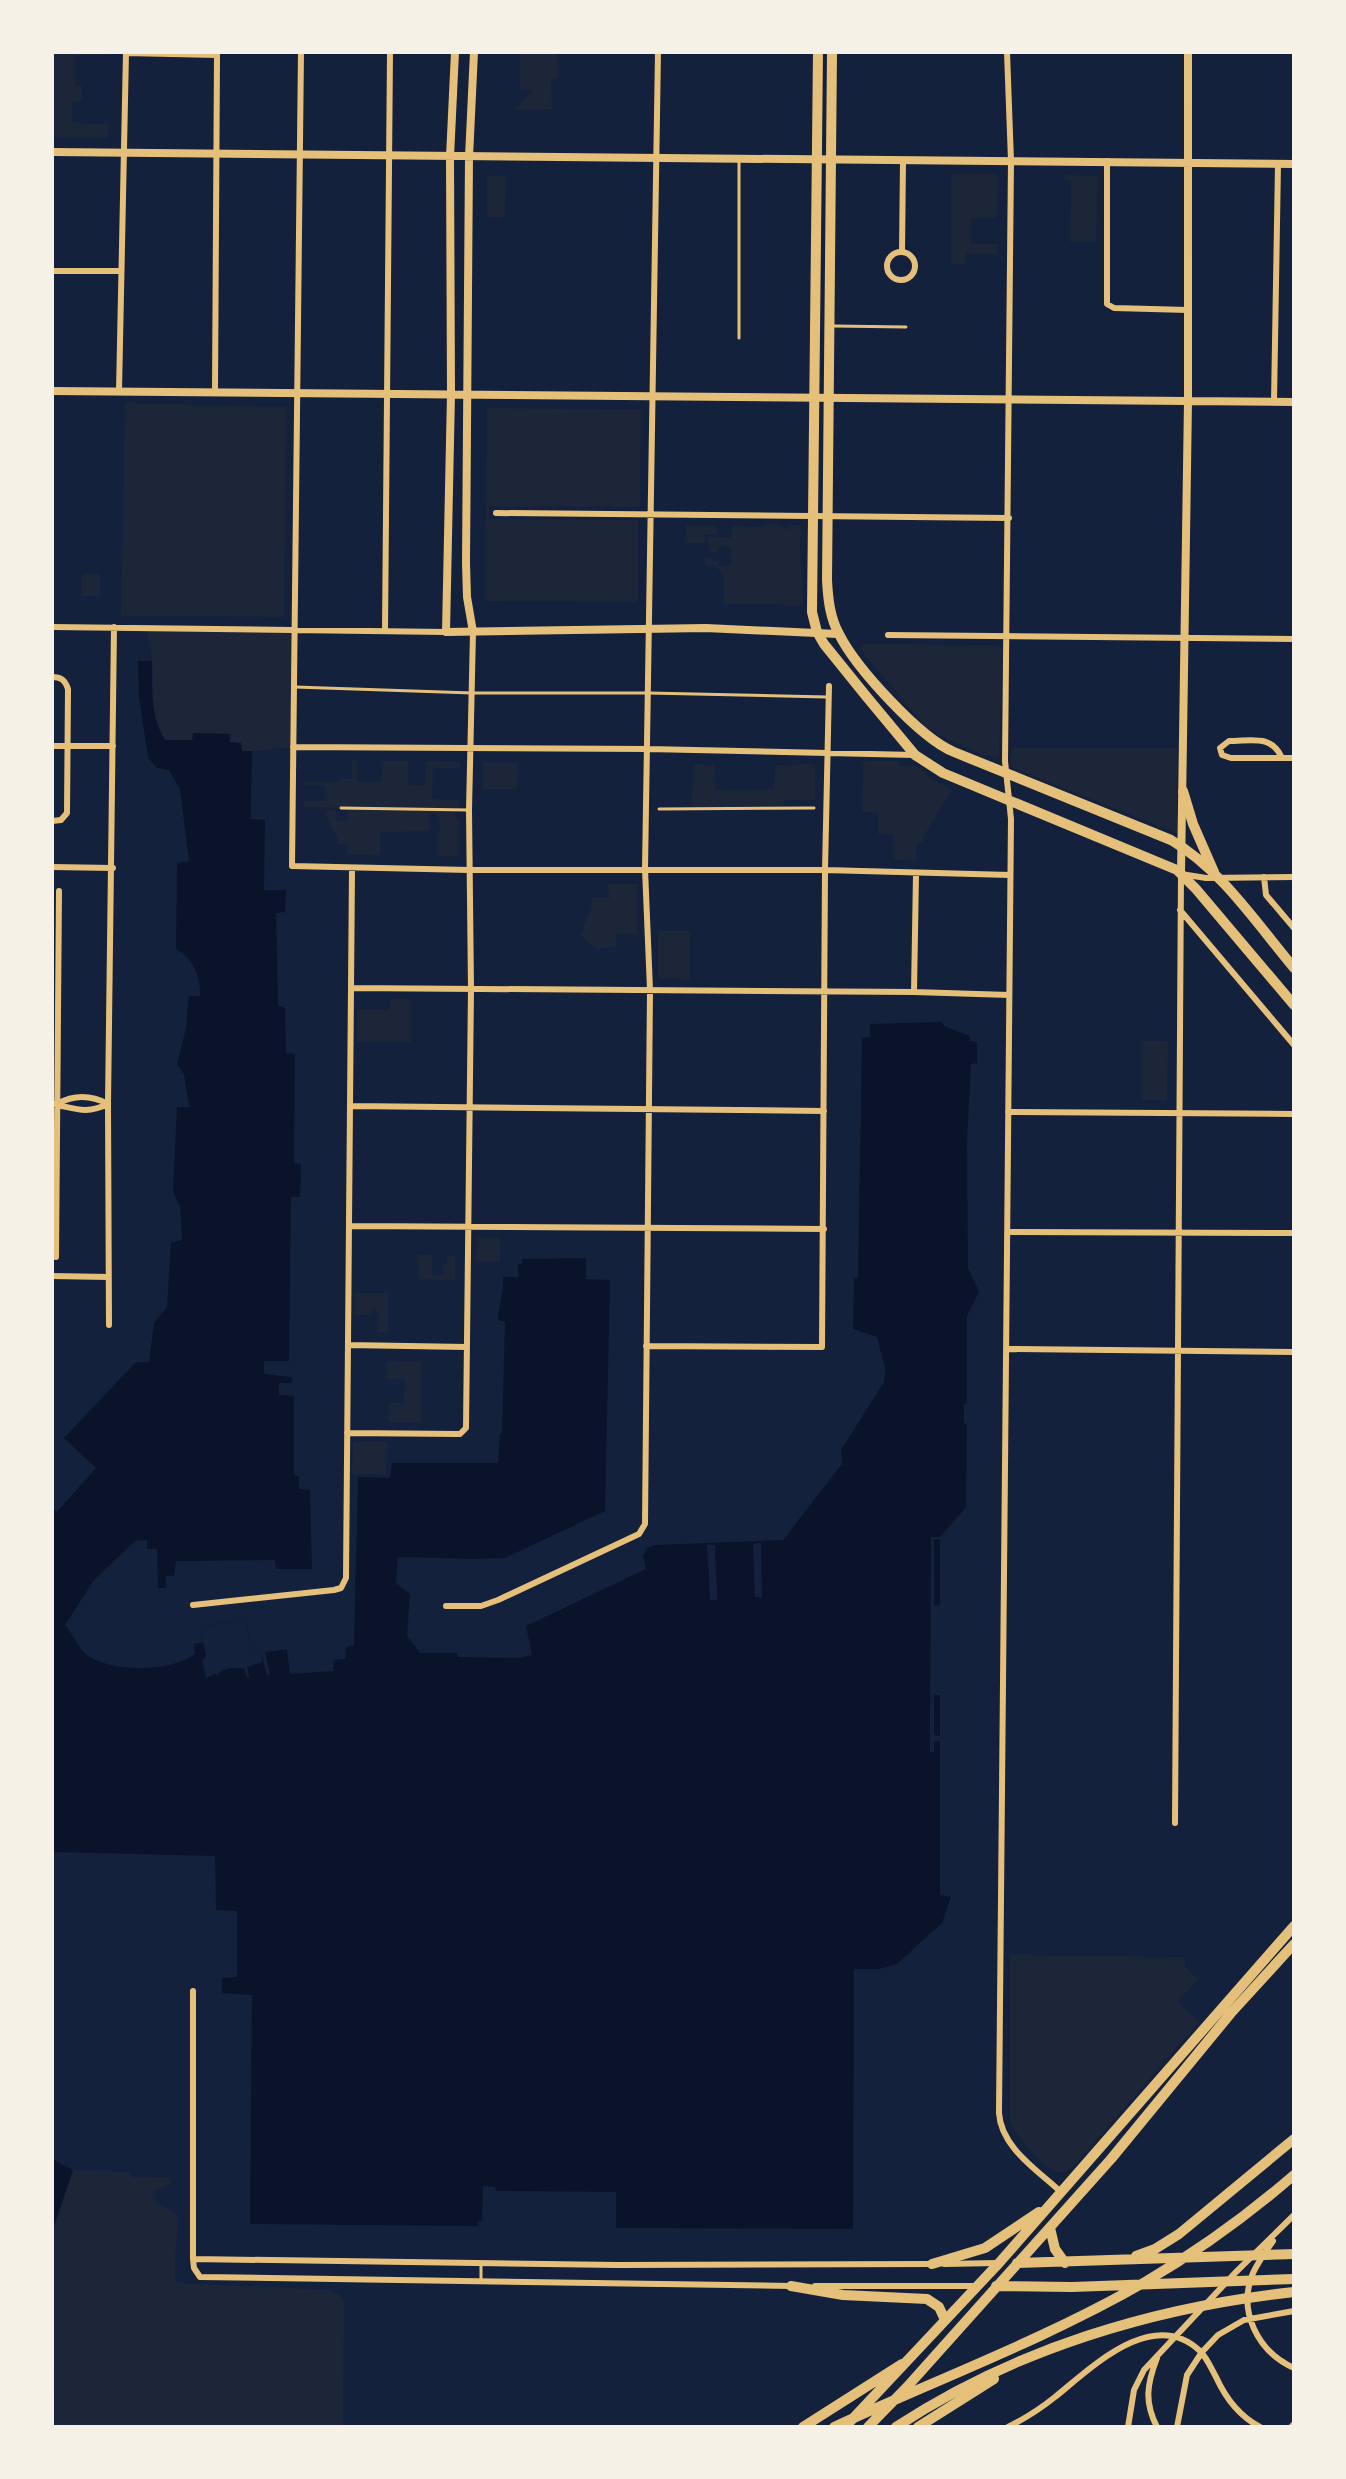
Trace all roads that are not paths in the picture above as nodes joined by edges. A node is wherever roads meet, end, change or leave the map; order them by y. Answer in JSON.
{"nodes":[{"id":1,"x":126,"y":52,"type":"edge"},
{"id":2,"x":301,"y":52,"type":"edge"},
{"id":3,"x":390,"y":52,"type":"edge"},
{"id":4,"x":455,"y":52,"type":"edge"},
{"id":5,"x":474,"y":52,"type":"edge"},
{"id":6,"x":658,"y":52,"type":"edge"},
{"id":7,"x":818,"y":52,"type":"edge"},
{"id":8,"x":832,"y":52,"type":"edge"},
{"id":9,"x":1007,"y":52,"type":"edge"},
{"id":10,"x":1188,"y":52,"type":"edge"},
{"id":11,"x":52,"y":152,"type":"edge"},
{"id":12,"x":124,"y":154,"type":"junction"},
{"id":13,"x":218,"y":154,"type":"junction"},
{"id":14,"x":300,"y":155,"type":"junction"},
{"id":15,"x":389,"y":157,"type":"junction"},
{"id":16,"x":450,"y":157,"type":"junction"},
{"id":17,"x":469,"y":157,"type":"junction"},
{"id":18,"x":657,"y":158,"type":"junction"},
{"id":19,"x":739,"y":159,"type":"junction"},
{"id":20,"x":817,"y":159,"type":"junction"},
{"id":21,"x":831,"y":160,"type":"junction"},
{"id":22,"x":903,"y":161,"type":"junction"},
{"id":23,"x":1011,"y":161,"type":"junction"},
{"id":24,"x":1107,"y":161,"type":"junction"},
{"id":25,"x":1189,"y":162,"type":"junction"},
{"id":26,"x":1278,"y":164,"type":"junction"},
{"id":27,"x":1294,"y":164,"type":"edge"},
{"id":28,"x":902,"y":252,"type":"junction"},
{"id":29,"x":52,"y":271,"type":"edge"},
{"id":30,"x":120,"y":271,"type":"junction"},
{"id":31,"x":1188,"y":310,"type":"junction"},
{"id":32,"x":830,"y":326,"type":"junction"},
{"id":33,"x":906,"y":327,"type":"dead end"},
{"id":34,"x":739,"y":338,"type":"dead end"},
{"id":35,"x":52,"y":391,"type":"edge"},
{"id":36,"x":119,"y":391,"type":"junction"},
{"id":37,"x":215,"y":392,"type":"junction"},
{"id":38,"x":299,"y":393,"type":"junction"},
{"id":39,"x":388,"y":394,"type":"junction"},
{"id":40,"x":451,"y":394,"type":"junction"},
{"id":41,"x":468,"y":394,"type":"junction"},
{"id":42,"x":654,"y":395,"type":"junction"},
{"id":43,"x":829,"y":396,"type":"junction"},
{"id":44,"x":815,"y":397,"type":"junction"},
{"id":45,"x":1009,"y":398,"type":"junction"},
{"id":46,"x":1188,"y":401,"type":"junction"},
{"id":47,"x":1274,"y":402,"type":"junction"},
{"id":48,"x":1294,"y":402,"type":"edge"},
{"id":49,"x":496,"y":513,"type":"dead end"},
{"id":50,"x":651,"y":514,"type":"junction"},
{"id":51,"x":814,"y":516,"type":"junction"},
{"id":52,"x":828,"y":516,"type":"junction"},
{"id":53,"x":1009,"y":518,"type":"junction"},
{"id":54,"x":52,"y":627,"type":"edge"},
{"id":55,"x":114,"y":627,"type":"junction"},
{"id":56,"x":649,"y":629,"type":"junction"},
{"id":57,"x":297,"y":630,"type":"junction"},
{"id":58,"x":385,"y":631,"type":"junction"},
{"id":59,"x":446,"y":632,"type":"junction"},
{"id":60,"x":473,"y":632,"type":"junction"},
{"id":61,"x":817,"y":632,"type":"junction"},
{"id":62,"x":838,"y":634,"type":"junction"},
{"id":63,"x":888,"y":635,"type":"dead end"},
{"id":64,"x":1007,"y":636,"type":"junction"},
{"id":65,"x":1183,"y":638,"type":"junction"},
{"id":66,"x":1294,"y":639,"type":"edge"},
{"id":67,"x":52,"y":677,"type":"edge"},
{"id":68,"x":829,"y":686,"type":"dead end"},
{"id":69,"x":295,"y":687,"type":"junction"},
{"id":70,"x":472,"y":693,"type":"junction"},
{"id":71,"x":648,"y":693,"type":"junction"},
{"id":72,"x":829,"y":697,"type":"junction"},
{"id":73,"x":52,"y":746,"type":"edge"},
{"id":74,"x":69,"y":746,"type":"junction"},
{"id":75,"x":113,"y":746,"type":"junction"},
{"id":76,"x":293,"y":747,"type":"junction"},
{"id":77,"x":471,"y":748,"type":"junction"},
{"id":78,"x":648,"y":749,"type":"junction"},
{"id":79,"x":828,"y":754,"type":"junction"},
{"id":80,"x":915,"y":755,"type":"junction"},
{"id":81,"x":1282,"y":758,"type":"junction"},
{"id":82,"x":1294,"y":758,"type":"edge"},
{"id":83,"x":1006,"y":773,"type":"junction"},
{"id":84,"x":1183,"y":791,"type":"junction"},
{"id":85,"x":1009,"y":800,"type":"junction"},
{"id":86,"x":341,"y":808,"type":"dead end"},
{"id":87,"x":814,"y":808,"type":"dead end"},
{"id":88,"x":659,"y":809,"type":"dead end"},
{"id":89,"x":469,"y":810,"type":"junction"},
{"id":90,"x":52,"y":821,"type":"edge"},
{"id":91,"x":1182,"y":847,"type":"junction"},
{"id":92,"x":52,"y":867,"type":"edge"},
{"id":93,"x":113,"y":868,"type":"junction"},
{"id":94,"x":352,"y":869,"type":"junction"},
{"id":95,"x":645,"y":869,"type":"junction"},
{"id":96,"x":469,"y":870,"type":"junction"},
{"id":97,"x":825,"y":870,"type":"junction"},
{"id":98,"x":916,"y":874,"type":"junction"},
{"id":99,"x":1181,"y":874,"type":"junction"},
{"id":100,"x":1010,"y":875,"type":"junction"},
{"id":101,"x":1217,"y":877,"type":"junction"},
{"id":102,"x":1264,"y":877,"type":"junction"},
{"id":103,"x":1294,"y":877,"type":"edge"},
{"id":104,"x":59,"y":891,"type":"dead end"},
{"id":105,"x":1180,"y":910,"type":"junction"},
{"id":106,"x":56,"y":916,"type":"edge"},
{"id":107,"x":1294,"y":928,"type":"edge"},
{"id":108,"x":1294,"y":968,"type":"edge"},
{"id":109,"x":351,"y":988,"type":"junction"},
{"id":110,"x":471,"y":989,"type":"junction"},
{"id":111,"x":650,"y":990,"type":"junction"},
{"id":112,"x":826,"y":992,"type":"junction"},
{"id":113,"x":914,"y":992,"type":"junction"},
{"id":114,"x":1009,"y":995,"type":"junction"},
{"id":115,"x":1294,"y":1005,"type":"edge"},
{"id":116,"x":1294,"y":1045,"type":"edge"},
{"id":117,"x":54,"y":1104,"type":"edge"},
{"id":118,"x":108,"y":1104,"type":"junction"},
{"id":119,"x":351,"y":1106,"type":"junction"},
{"id":120,"x":470,"y":1108,"type":"junction"},
{"id":121,"x":648,"y":1110,"type":"junction"},
{"id":122,"x":824,"y":1111,"type":"junction"},
{"id":123,"x":1008,"y":1112,"type":"junction"},
{"id":124,"x":1179,"y":1114,"type":"junction"},
{"id":125,"x":1294,"y":1114,"type":"edge"},
{"id":126,"x":54,"y":1225,"type":"edge"},
{"id":127,"x":351,"y":1226,"type":"junction"},
{"id":128,"x":468,"y":1227,"type":"junction"},
{"id":129,"x":646,"y":1229,"type":"junction"},
{"id":130,"x":824,"y":1229,"type":"junction"},
{"id":131,"x":1008,"y":1232,"type":"junction"},
{"id":132,"x":1180,"y":1233,"type":"junction"},
{"id":133,"x":1294,"y":1233,"type":"edge"},
{"id":134,"x":56,"y":1257,"type":"dead end"},
{"id":135,"x":52,"y":1276,"type":"edge"},
{"id":136,"x":108,"y":1277,"type":"junction"},
{"id":137,"x":109,"y":1325,"type":"dead end"},
{"id":138,"x":348,"y":1345,"type":"junction"},
{"id":139,"x":646,"y":1346,"type":"junction"},
{"id":140,"x":466,"y":1347,"type":"junction"},
{"id":141,"x":1006,"y":1349,"type":"junction"},
{"id":142,"x":1179,"y":1352,"type":"junction"},
{"id":143,"x":1294,"y":1352,"type":"edge"},
{"id":144,"x":347,"y":1433,"type":"junction"},
{"id":145,"x":193,"y":1605,"type":"dead end"},
{"id":146,"x":446,"y":1606,"type":"dead end"},
{"id":147,"x":1175,"y":1823,"type":"dead end"},
{"id":148,"x":1294,"y":1926,"type":"edge"},
{"id":149,"x":1294,"y":1944,"type":"edge"},
{"id":150,"x":193,"y":1991,"type":"dead end"},
{"id":151,"x":1148,"y":2090,"type":"junction"},
{"id":152,"x":1160,"y":2101,"type":"junction"},
{"id":153,"x":1294,"y":2139,"type":"edge"},
{"id":154,"x":1294,"y":2175,"type":"edge"},
{"id":155,"x":1059,"y":2196,"type":"junction"},
{"id":156,"x":1294,"y":2215,"type":"edge"},
{"id":157,"x":1050,"y":2228,"type":"junction"},
{"id":158,"x":1279,"y":2231,"type":"junction"},
{"id":159,"x":1294,"y":2254,"type":"edge"},
{"id":160,"x":193,"y":2259,"type":"junction"},
{"id":161,"x":1118,"y":2261,"type":"junction"},
{"id":162,"x":999,"y":2263,"type":"junction"},
{"id":163,"x":1018,"y":2263,"type":"junction"},
{"id":164,"x":1065,"y":2263,"type":"junction"},
{"id":165,"x":481,"y":2264,"type":"junction"},
{"id":166,"x":932,"y":2264,"type":"junction"},
{"id":167,"x":1294,"y":2278,"type":"edge"},
{"id":168,"x":481,"y":2282,"type":"junction"},
{"id":169,"x":791,"y":2286,"type":"junction"},
{"id":170,"x":978,"y":2286,"type":"junction"},
{"id":171,"x":997,"y":2286,"type":"junction"},
{"id":172,"x":1294,"y":2292,"type":"edge"},
{"id":173,"x":1294,"y":2311,"type":"edge"},
{"id":174,"x":945,"y":2320,"type":"junction"},
{"id":175,"x":1202,"y":2352,"type":"junction"},
{"id":176,"x":1159,"y":2353,"type":"junction"},
{"id":177,"x":914,"y":2357,"type":"junction"},
{"id":178,"x":1014,"y":2365,"type":"junction"},
{"id":179,"x":1290,"y":2366,"type":"edge"},
{"id":180,"x":1156,"y":2426,"type":"edge"},
{"id":181,"x":803,"y":2427,"type":"edge"},
{"id":182,"x":834,"y":2427,"type":"edge"},
{"id":183,"x":845,"y":2427,"type":"edge"},
{"id":184,"x":868,"y":2427,"type":"edge"},
{"id":185,"x":896,"y":2427,"type":"edge"},
{"id":186,"x":918,"y":2427,"type":"edge"},
{"id":187,"x":1008,"y":2427,"type":"edge"},
{"id":188,"x":1128,"y":2427,"type":"edge"},
{"id":189,"x":1177,"y":2427,"type":"edge"},
{"id":190,"x":1260,"y":2427,"type":"edge"}],
"edges":[{"from":1,"to":12,"type":"street"},
{"from":1,"to":13,"type":"street"},
{"from":2,"to":14,"type":"street"},
{"from":3,"to":15,"type":"street"},
{"from":4,"to":16,"type":"street"},
{"from":5,"to":17,"type":"street"},
{"from":6,"to":18,"type":"street"},
{"from":7,"to":20,"type":"main road"},
{"from":8,"to":21,"type":"main road"},
{"from":9,"to":23,"type":"street"},
{"from":10,"to":25,"type":"street"},
{"from":11,"to":12,"type":"street"},
{"from":12,"to":13,"type":"street"},
{"from":12,"to":30,"type":"street"},
{"from":13,"to":14,"type":"street"},
{"from":13,"to":37,"type":"street"},
{"from":14,"to":15,"type":"street"},
{"from":14,"to":38,"type":"street"},
{"from":15,"to":16,"type":"street"},
{"from":15,"to":39,"type":"street"},
{"from":16,"to":17,"type":"street"},
{"from":16,"to":40,"type":"street"},
{"from":17,"to":18,"type":"street"},
{"from":17,"to":41,"type":"street"},
{"from":18,"to":19,"type":"street"},
{"from":18,"to":42,"type":"street"},
{"from":19,"to":20,"type":"street"},
{"from":19,"to":34,"type":"lane"},
{"from":20,"to":21,"type":"street"},
{"from":20,"to":44,"type":"main road"},
{"from":21,"to":22,"type":"street"},
{"from":21,"to":32,"type":"main road"},
{"from":22,"to":23,"type":"street"},
{"from":22,"to":28,"type":"street"},
{"from":23,"to":24,"type":"street"},
{"from":23,"to":45,"type":"street"},
{"from":24,"to":25,"type":"street"},
{"from":24,"to":31,"type":"street"},
{"from":25,"to":26,"type":"street"},
{"from":25,"to":31,"type":"street"},
{"from":26,"to":27,"type":"street"},
{"from":26,"to":47,"type":"street"},
{"from":28,"to":28,"type":"street"},
{"from":29,"to":30,"type":"street"},
{"from":30,"to":36,"type":"street"},
{"from":31,"to":46,"type":"street"},
{"from":32,"to":33,"type":"lane"},
{"from":32,"to":43,"type":"main road"},
{"from":35,"to":36,"type":"street"},
{"from":36,"to":37,"type":"street"},
{"from":37,"to":38,"type":"street"},
{"from":38,"to":39,"type":"street"},
{"from":38,"to":57,"type":"street"},
{"from":39,"to":40,"type":"street"},
{"from":39,"to":58,"type":"street"},
{"from":40,"to":41,"type":"street"},
{"from":40,"to":59,"type":"street"},
{"from":41,"to":42,"type":"street"},
{"from":41,"to":60,"type":"street"},
{"from":42,"to":44,"type":"street"},
{"from":42,"to":50,"type":"street"},
{"from":43,"to":44,"type":"street"},
{"from":43,"to":45,"type":"street"},
{"from":43,"to":52,"type":"main road"},
{"from":44,"to":51,"type":"main road"},
{"from":45,"to":46,"type":"street"},
{"from":45,"to":53,"type":"street"},
{"from":46,"to":47,"type":"street"},
{"from":46,"to":65,"type":"street"},
{"from":47,"to":48,"type":"street"},
{"from":49,"to":50,"type":"street"},
{"from":50,"to":51,"type":"street"},
{"from":50,"to":56,"type":"street"},
{"from":51,"to":52,"type":"street"},
{"from":51,"to":61,"type":"main road"},
{"from":52,"to":53,"type":"street"},
{"from":52,"to":62,"type":"main road"},
{"from":53,"to":64,"type":"street"},
{"from":54,"to":55,"type":"street"},
{"from":55,"to":57,"type":"street"},
{"from":55,"to":75,"type":"street"},
{"from":56,"to":60,"type":"street"},
{"from":56,"to":61,"type":"street"},
{"from":56,"to":71,"type":"street"},
{"from":57,"to":58,"type":"street"},
{"from":57,"to":69,"type":"street"},
{"from":58,"to":59,"type":"street"},
{"from":59,"to":60,"type":"street"},
{"from":60,"to":70,"type":"street"},
{"from":61,"to":62,"type":"street"},
{"from":61,"to":80,"type":"main road"},
{"from":62,"to":83,"type":"main road"},
{"from":63,"to":64,"type":"street"},
{"from":64,"to":65,"type":"street"},
{"from":64,"to":83,"type":"street"},
{"from":65,"to":66,"type":"street"},
{"from":65,"to":84,"type":"street"},
{"from":67,"to":74,"type":"street"},
{"from":68,"to":72,"type":"street"},
{"from":69,"to":70,"type":"lane"},
{"from":69,"to":76,"type":"street"},
{"from":70,"to":71,"type":"lane"},
{"from":70,"to":77,"type":"street"},
{"from":71,"to":72,"type":"lane"},
{"from":71,"to":78,"type":"street"},
{"from":72,"to":79,"type":"street"},
{"from":73,"to":74,"type":"street"},
{"from":74,"to":75,"type":"street"},
{"from":74,"to":90,"type":"street"},
{"from":75,"to":93,"type":"street"},
{"from":76,"to":77,"type":"street"},
{"from":76,"to":94,"type":"street"},
{"from":77,"to":78,"type":"street"},
{"from":77,"to":89,"type":"street"},
{"from":78,"to":79,"type":"street"},
{"from":78,"to":95,"type":"street"},
{"from":79,"to":80,"type":"street"},
{"from":79,"to":97,"type":"street"},
{"from":80,"to":85,"type":"main road"},
{"from":81,"to":81,"type":"street"},
{"from":81,"to":82,"type":"street"},
{"from":83,"to":85,"type":"street"},
{"from":83,"to":91,"type":"main road"},
{"from":84,"to":91,"type":"street"},
{"from":84,"to":101,"type":"main road"},
{"from":85,"to":99,"type":"main road"},
{"from":85,"to":100,"type":"street"},
{"from":86,"to":89,"type":"lane"},
{"from":87,"to":88,"type":"lane"},
{"from":89,"to":96,"type":"street"},
{"from":91,"to":99,"type":"street"},
{"from":91,"to":101,"type":"main road"},
{"from":92,"to":93,"type":"street"},
{"from":93,"to":118,"type":"street"},
{"from":94,"to":96,"type":"street"},
{"from":94,"to":109,"type":"street"},
{"from":95,"to":96,"type":"street"},
{"from":95,"to":97,"type":"street"},
{"from":95,"to":111,"type":"street"},
{"from":96,"to":110,"type":"street"},
{"from":97,"to":98,"type":"street"},
{"from":97,"to":112,"type":"street"},
{"from":98,"to":100,"type":"street"},
{"from":98,"to":113,"type":"street"},
{"from":99,"to":101,"type":"street"},
{"from":99,"to":105,"type":"street"},
{"from":99,"to":115,"type":"main road"},
{"from":100,"to":114,"type":"street"},
{"from":101,"to":102,"type":"street"},
{"from":101,"to":108,"type":"main road"},
{"from":102,"to":103,"type":"street"},
{"from":102,"to":107,"type":"street"},
{"from":104,"to":106,"type":"street"},
{"from":105,"to":116,"type":"street"},
{"from":105,"to":124,"type":"street"},
{"from":106,"to":117,"type":"street"},
{"from":109,"to":110,"type":"street"},
{"from":109,"to":119,"type":"street"},
{"from":110,"to":111,"type":"street"},
{"from":110,"to":120,"type":"street"},
{"from":111,"to":112,"type":"street"},
{"from":111,"to":121,"type":"street"},
{"from":112,"to":113,"type":"street"},
{"from":112,"to":122,"type":"street"},
{"from":113,"to":114,"type":"street"},
{"from":114,"to":123,"type":"street"},
{"from":117,"to":118,"type":"street"},
{"from":117,"to":118,"type":"street"},
{"from":117,"to":126,"type":"street"},
{"from":118,"to":136,"type":"street"},
{"from":119,"to":120,"type":"street"},
{"from":119,"to":127,"type":"street"},
{"from":120,"to":121,"type":"street"},
{"from":120,"to":128,"type":"street"},
{"from":121,"to":122,"type":"street"},
{"from":121,"to":129,"type":"street"},
{"from":122,"to":130,"type":"street"},
{"from":123,"to":124,"type":"street"},
{"from":123,"to":131,"type":"street"},
{"from":124,"to":125,"type":"street"},
{"from":124,"to":132,"type":"street"},
{"from":126,"to":134,"type":"street"},
{"from":127,"to":128,"type":"street"},
{"from":127,"to":138,"type":"street"},
{"from":128,"to":129,"type":"street"},
{"from":128,"to":140,"type":"street"},
{"from":129,"to":130,"type":"street"},
{"from":129,"to":139,"type":"street"},
{"from":130,"to":139,"type":"street"},
{"from":131,"to":132,"type":"street"},
{"from":131,"to":141,"type":"street"},
{"from":132,"to":133,"type":"street"},
{"from":132,"to":142,"type":"street"},
{"from":135,"to":136,"type":"street"},
{"from":136,"to":137,"type":"street"},
{"from":138,"to":140,"type":"street"},
{"from":138,"to":144,"type":"street"},
{"from":139,"to":146,"type":"street"},
{"from":140,"to":144,"type":"street"},
{"from":141,"to":142,"type":"street"},
{"from":141,"to":155,"type":"street"},
{"from":142,"to":143,"type":"street"},
{"from":142,"to":147,"type":"street"},
{"from":144,"to":145,"type":"street"},
{"from":148,"to":151,"type":"main road"},
{"from":149,"to":152,"type":"main road"},
{"from":150,"to":160,"type":"street"},
{"from":151,"to":152,"type":"main road"},
{"from":151,"to":155,"type":"main road"},
{"from":152,"to":157,"type":"main road"},
{"from":153,"to":161,"type":"main road"},
{"from":154,"to":182,"type":"main road"},
{"from":155,"to":162,"type":"main road"},
{"from":155,"to":166,"type":"main road"},
{"from":156,"to":158,"type":"street"},
{"from":157,"to":163,"type":"main road"},
{"from":157,"to":164,"type":"main road"},
{"from":158,"to":176,"type":"street"},
{"from":158,"to":179,"type":"street"},
{"from":159,"to":161,"type":"main road"},
{"from":160,"to":165,"type":"street"},
{"from":160,"to":168,"type":"street"},
{"from":161,"to":164,"type":"main road"},
{"from":162,"to":163,"type":"main road"},
{"from":162,"to":166,"type":"street"},
{"from":162,"to":170,"type":"main road"},
{"from":163,"to":164,"type":"main road"},
{"from":163,"to":171,"type":"main road"},
{"from":165,"to":166,"type":"street"},
{"from":165,"to":168,"type":"lane"},
{"from":167,"to":171,"type":"main road"},
{"from":168,"to":169,"type":"street"},
{"from":169,"to":170,"type":"street"},
{"from":169,"to":174,"type":"main road"},
{"from":170,"to":171,"type":"main road"},
{"from":170,"to":174,"type":"main road"},
{"from":171,"to":184,"type":"main road"},
{"from":172,"to":178,"type":"main road"},
{"from":173,"to":175,"type":"street"},
{"from":174,"to":177,"type":"main road"},
{"from":175,"to":187,"type":"street"},
{"from":175,"to":189,"type":"street"},
{"from":175,"to":190,"type":"street"},
{"from":176,"to":180,"type":"street"},
{"from":176,"to":188,"type":"street"},
{"from":177,"to":181,"type":"main road"},
{"from":177,"to":183,"type":"main road"},
{"from":178,"to":185,"type":"main road"},
{"from":178,"to":186,"type":"main road"}]}
